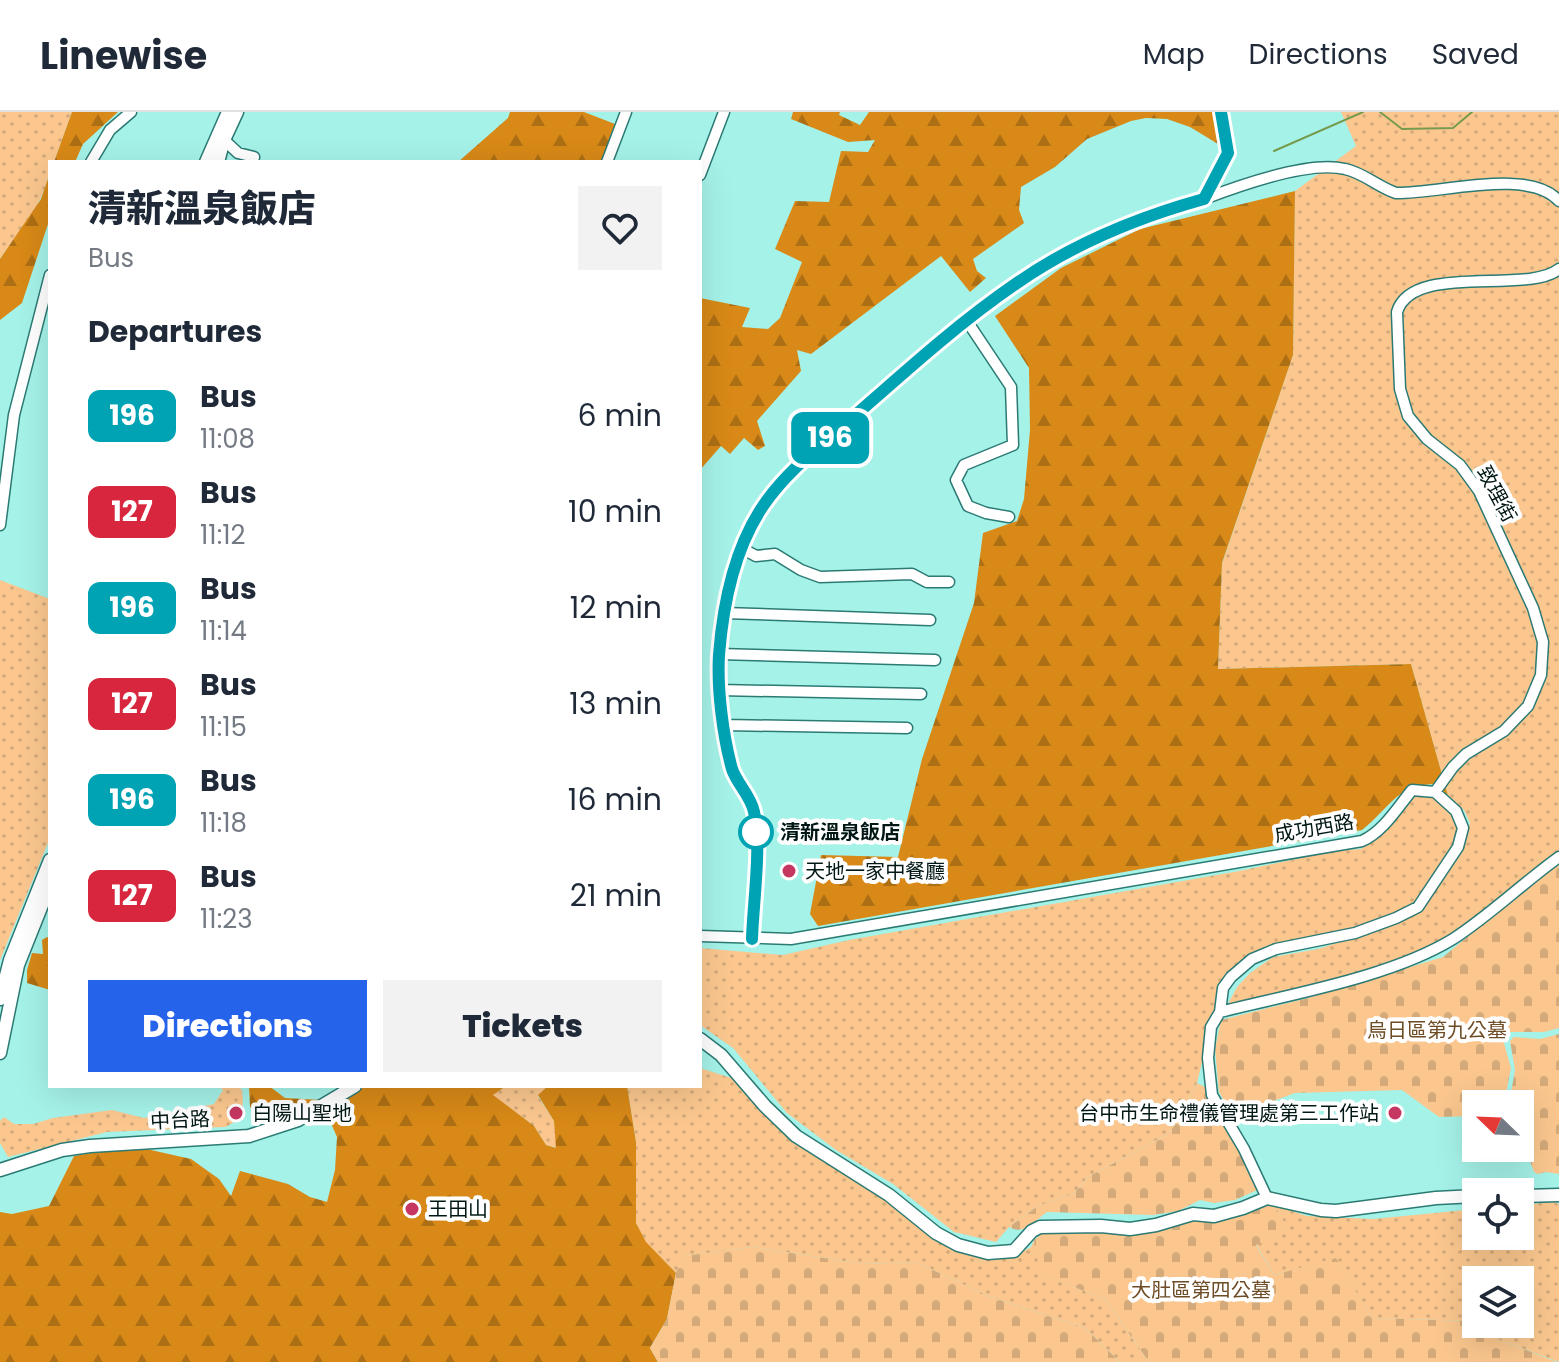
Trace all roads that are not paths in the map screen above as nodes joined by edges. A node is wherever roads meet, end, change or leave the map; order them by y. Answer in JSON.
{"nodes":[{"id":1,"x":131,"y":112,"type":"edge"},
{"id":2,"x":228,"y":112,"type":"edge"},
{"id":3,"x":237,"y":112,"type":"edge"},
{"id":4,"x":626,"y":112,"type":"edge"},
{"id":5,"x":724,"y":112,"type":"edge"},
{"id":6,"x":1221,"y":112,"type":"edge"},
{"id":7,"x":224,"y":140,"type":"junction"},
{"id":8,"x":92,"y":160,"type":"edge"},
{"id":9,"x":207,"y":160,"type":"edge"},
{"id":10,"x":219,"y":160,"type":"edge"},
{"id":11,"x":253,"y":160,"type":"edge"},
{"id":12,"x":608,"y":160,"type":"edge"},
{"id":13,"x":702,"y":170,"type":"edge"},
{"id":14,"x":1204,"y":199,"type":"junction"},
{"id":15,"x":1559,"y":201,"type":"edge"},
{"id":16,"x":1559,"y":269,"type":"edge"},
{"id":17,"x":48,"y":283,"type":"edge"},
{"id":18,"x":967,"y":321,"type":"junction"},
{"id":19,"x":1009,"y":517,"type":"dead end"},
{"id":20,"x":0,"y":525,"type":"edge"},
{"id":21,"x":741,"y":548,"type":"junction"},
{"id":22,"x":949,"y":582,"type":"dead end"},
{"id":23,"x":724,"y":613,"type":"junction"},
{"id":24,"x":930,"y":620,"type":"dead end"},
{"id":25,"x":719,"y":654,"type":"junction"},
{"id":26,"x":935,"y":660,"type":"dead end"},
{"id":27,"x":719,"y":690,"type":"junction"},
{"id":28,"x":921,"y":694,"type":"dead end"},
{"id":29,"x":725,"y":725,"type":"junction"},
{"id":30,"x":907,"y":728,"type":"dead end"},
{"id":31,"x":1435,"y":792,"type":"junction"},
{"id":32,"x":1559,"y":857,"type":"edge"},
{"id":33,"x":48,"y":866,"type":"edge"},
{"id":34,"x":48,"y":888,"type":"edge"},
{"id":35,"x":34,"y":909,"type":"junction"},
{"id":36,"x":702,"y":936,"type":"edge"},
{"id":37,"x":752,"y":939,"type":"junction"},
{"id":38,"x":0,"y":999,"type":"edge"},
{"id":39,"x":1220,"y":1012,"type":"junction"},
{"id":40,"x":702,"y":1041,"type":"edge"},
{"id":41,"x":0,"y":1053,"type":"edge"},
{"id":42,"x":352,"y":1088,"type":"edge"},
{"id":43,"x":0,"y":1170,"type":"edge"},
{"id":44,"x":1559,"y":1195,"type":"edge"},
{"id":45,"x":1534,"y":1196,"type":"edge"},
{"id":46,"x":1462,"y":1197,"type":"edge"},
{"id":47,"x":1267,"y":1198,"type":"junction"}],
"edges":[{"from":1,"to":8,"type":"street"},
{"from":2,"to":9,"type":"street"},
{"from":3,"to":7,"type":"street"},
{"from":4,"to":12,"type":"street"},
{"from":5,"to":13,"type":"street"},
{"from":6,"to":14,"type":"street"},
{"from":7,"to":10,"type":"street"},
{"from":7,"to":11,"type":"street"},
{"from":14,"to":15,"type":"street"},
{"from":14,"to":18,"type":"street"},
{"from":16,"to":31,"type":"street","name":"致理街"},
{"from":17,"to":20,"type":"street"},
{"from":18,"to":19,"type":"street"},
{"from":18,"to":21,"type":"street"},
{"from":21,"to":22,"type":"street"},
{"from":21,"to":23,"type":"street"},
{"from":23,"to":24,"type":"street"},
{"from":23,"to":25,"type":"street"},
{"from":25,"to":26,"type":"street"},
{"from":25,"to":27,"type":"street"},
{"from":27,"to":28,"type":"street"},
{"from":27,"to":29,"type":"street"},
{"from":29,"to":30,"type":"street"},
{"from":29,"to":37,"type":"street"},
{"from":31,"to":37,"type":"street","name":"成功西路"},
{"from":31,"to":39,"type":"street"},
{"from":32,"to":39,"type":"street"},
{"from":33,"to":35,"type":"street"},
{"from":34,"to":35,"type":"street"},
{"from":35,"to":38,"type":"street"},
{"from":35,"to":41,"type":"street"},
{"from":36,"to":37,"type":"street","name":"成功西路"},
{"from":39,"to":47,"type":"street"},
{"from":40,"to":47,"type":"street"},
{"from":42,"to":43,"type":"street","name":"中台路"},
{"from":44,"to":45,"type":"street"},
{"from":46,"to":47,"type":"street"}]}
